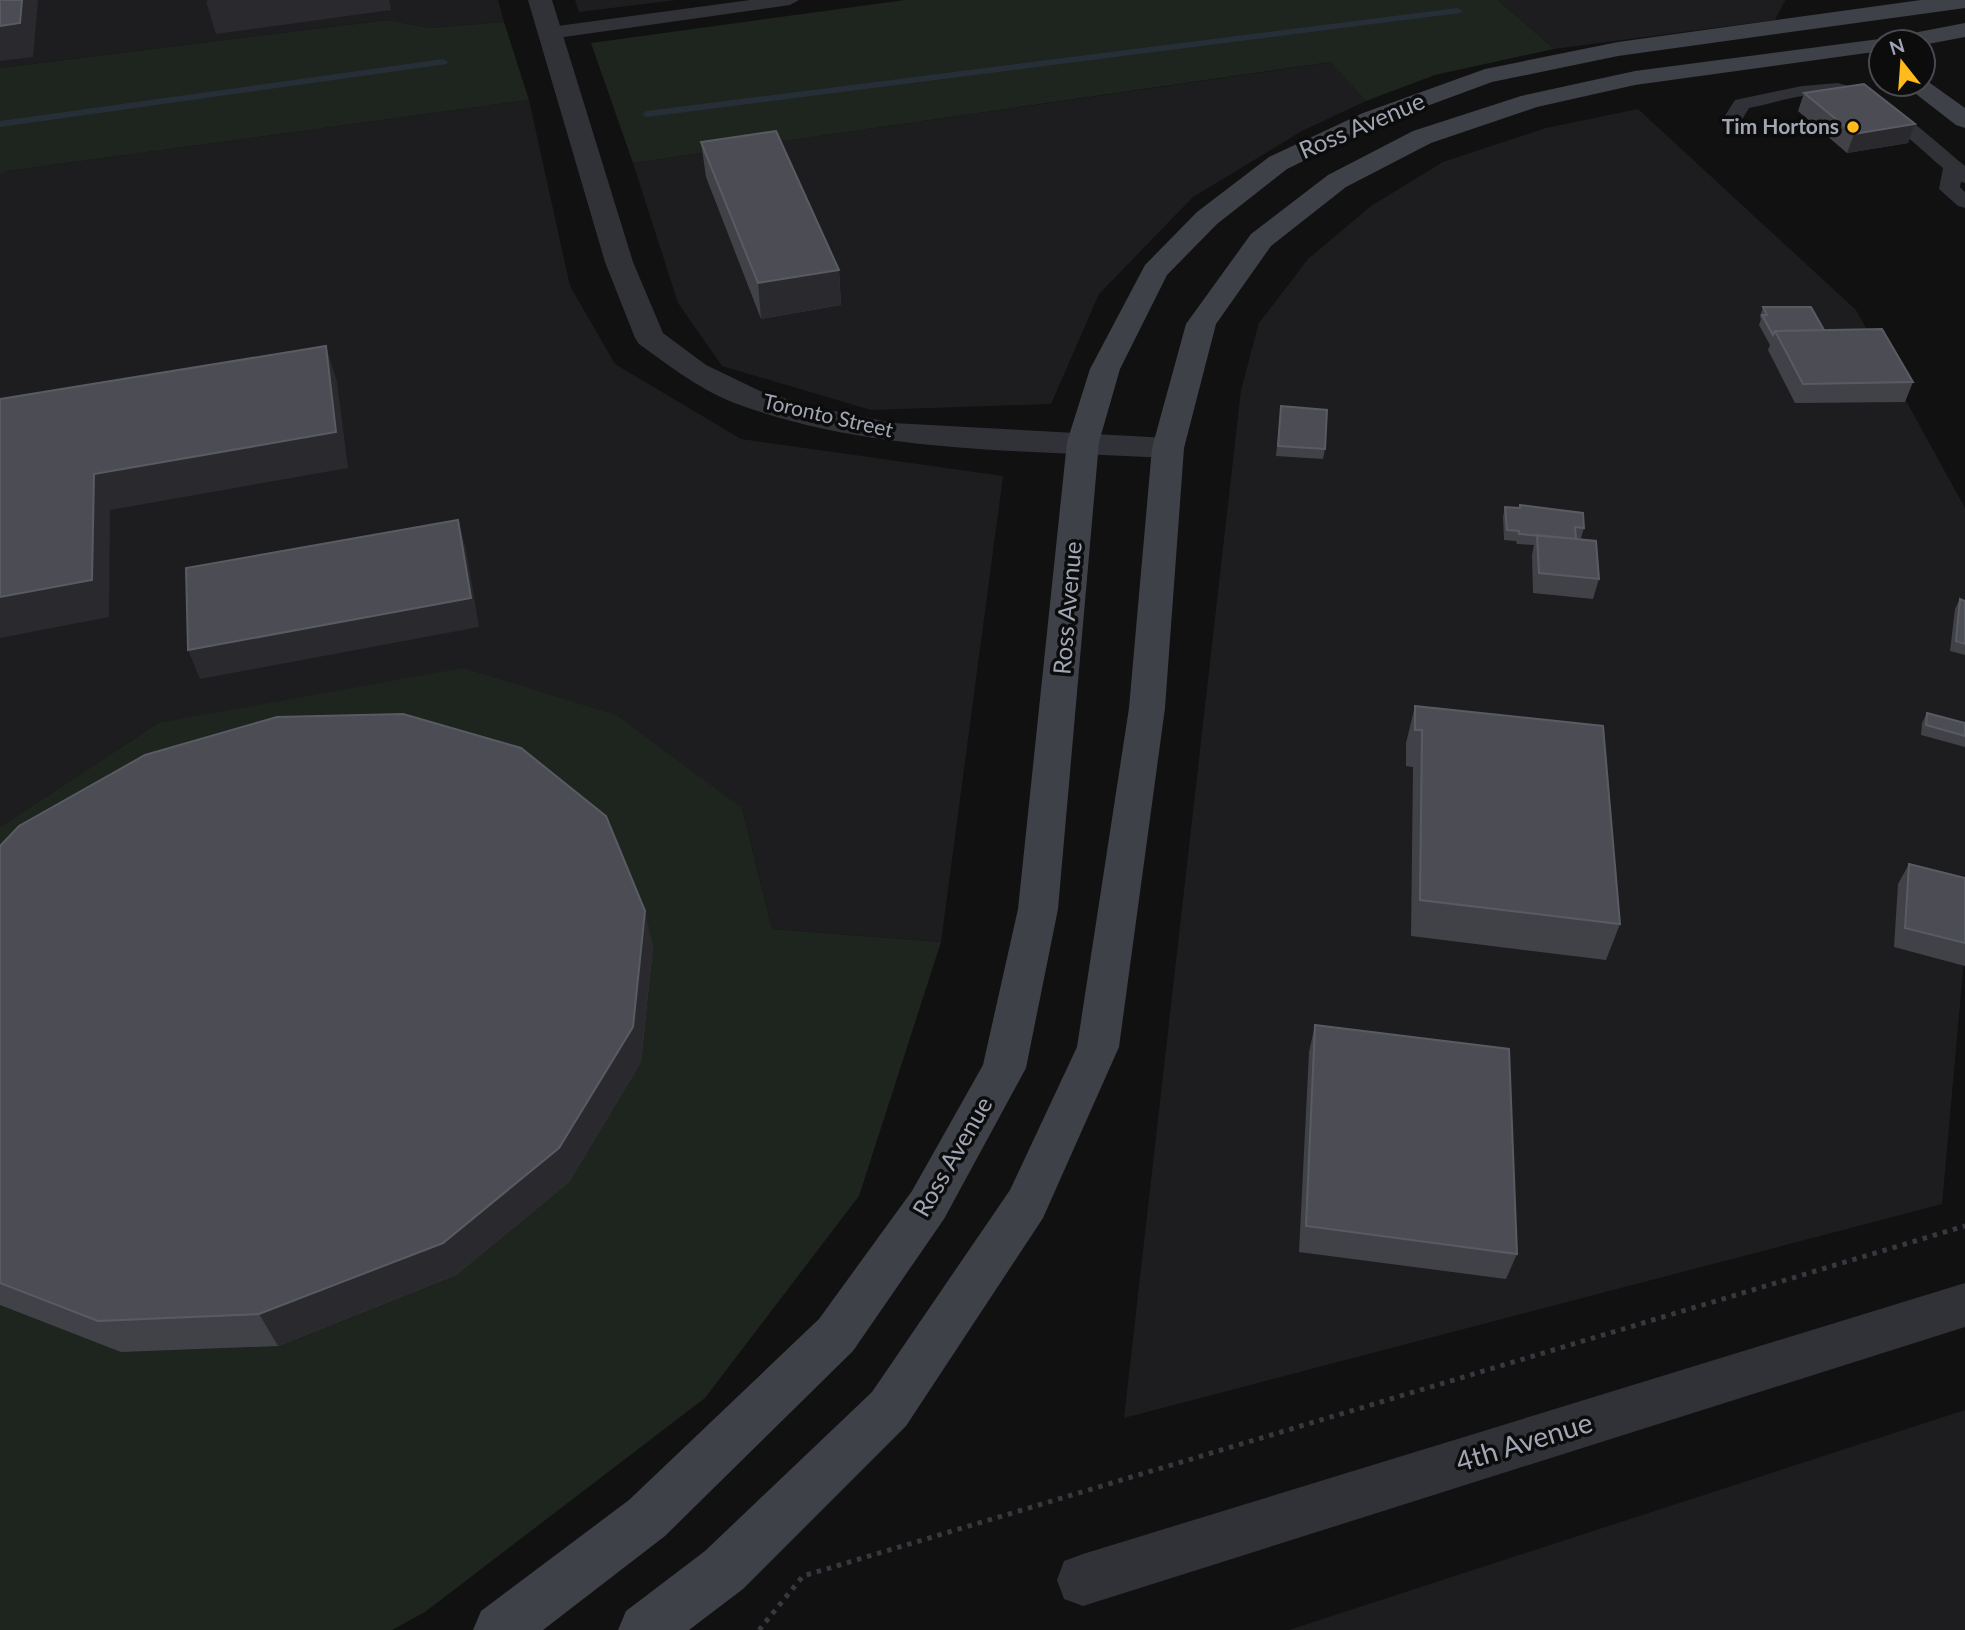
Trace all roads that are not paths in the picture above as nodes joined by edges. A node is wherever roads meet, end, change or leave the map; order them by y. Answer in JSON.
{"nodes":[{"id":1,"x":540,"y":0,"type":"edge"},
{"id":2,"x":790,"y":0,"type":"edge"},
{"id":3,"x":1965,"y":1,"type":"edge"},
{"id":4,"x":1878,"y":28,"type":"edge"},
{"id":5,"x":1937,"y":30,"type":"edge"},
{"id":6,"x":1965,"y":30,"type":"edge"},
{"id":7,"x":1867,"y":31,"type":"edge"},
{"id":8,"x":1867,"y":31,"type":"edge"},
{"id":9,"x":550,"y":33,"type":"junction"},
{"id":10,"x":1935,"y":98,"type":"edge"},
{"id":11,"x":1965,"y":120,"type":"edge"},
{"id":12,"x":1731,"y":122,"type":"dead end"},
{"id":13,"x":1959,"y":172,"type":"edge"},
{"id":14,"x":1965,"y":202,"type":"edge"},
{"id":15,"x":1083,"y":442,"type":"junction"},
{"id":16,"x":1168,"y":448,"type":"junction"},
{"id":17,"x":1965,"y":1305,"type":"edge"},
{"id":18,"x":1083,"y":1580,"type":"dead end"},
{"id":19,"x":500,"y":1630,"type":"edge"},
{"id":20,"x":645,"y":1630,"type":"edge"}],
"edges":[{"from":1,"to":9,"type":"street","name":"Toronto Street"},
{"from":2,"to":9,"type":"lane"},
{"from":3,"to":4,"type":"main road","name":"Ross Avenue"},
{"from":5,"to":6,"type":"main road","name":"Ross Avenue"},
{"from":7,"to":15,"type":"main road","name":"Ross Avenue"},
{"from":8,"to":16,"type":"main road","name":"Ross Avenue"},
{"from":9,"to":15,"type":"street","name":"Toronto Street"},
{"from":10,"to":11,"type":"main road"},
{"from":12,"to":13,"type":"lane"},
{"from":13,"to":14,"type":"lane"},
{"from":15,"to":16,"type":"street","name":"Toronto Street"},
{"from":15,"to":19,"type":"main road","name":"Ross Avenue"},
{"from":16,"to":20,"type":"main road","name":"Ross Avenue"},
{"from":17,"to":18,"type":"street","name":"4th Avenue"}]}
